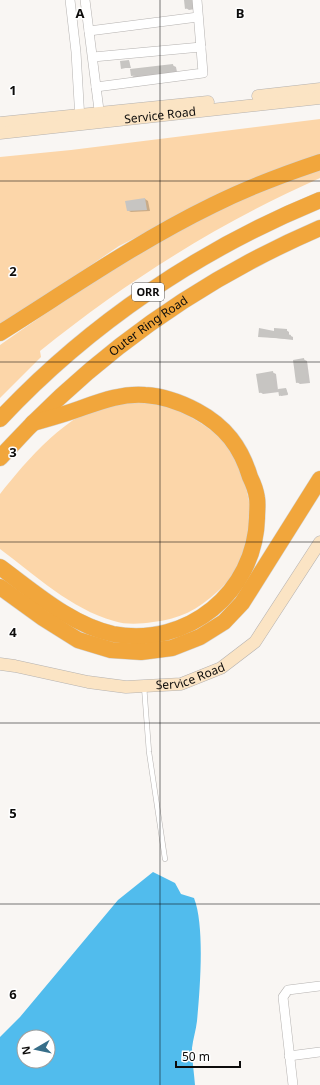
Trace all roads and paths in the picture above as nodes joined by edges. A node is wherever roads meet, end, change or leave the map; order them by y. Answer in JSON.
{"nodes":[{"id":1,"x":70,"y":0,"type":"edge"},
{"id":2,"x":86,"y":0,"type":"edge"},
{"id":3,"x":197,"y":0,"type":"edge"},
{"id":4,"x":198,"y":17,"type":"junction"},
{"id":5,"x":90,"y":31,"type":"junction"},
{"id":6,"x":201,"y":47,"type":"junction"},
{"id":7,"x":93,"y":58,"type":"junction"},
{"id":8,"x":96,"y":87,"type":"junction"},
{"id":9,"x":320,"y":89,"type":"edge"},
{"id":10,"x":320,"y":98,"type":"edge"},
{"id":11,"x":216,"y":105,"type":"junction"},
{"id":12,"x":99,"y":116,"type":"junction"},
{"id":13,"x":80,"y":119,"type":"junction"},
{"id":14,"x":0,"y":123,"type":"edge"},
{"id":15,"x":0,"y":133,"type":"edge"},
{"id":16,"x":320,"y":162,"type":"edge"},
{"id":17,"x":320,"y":200,"type":"edge"},
{"id":18,"x":320,"y":228,"type":"edge"},
{"id":19,"x":0,"y":333,"type":"edge"},
{"id":20,"x":0,"y":419,"type":"edge"},
{"id":21,"x":33,"y":423,"type":"junction"},
{"id":22,"x":0,"y":458,"type":"edge"},
{"id":23,"x":320,"y":479,"type":"edge"},
{"id":24,"x":320,"y":542,"type":"edge"},
{"id":25,"x":0,"y":567,"type":"edge"},
{"id":26,"x":0,"y":587,"type":"edge"},
{"id":27,"x":0,"y":664,"type":"edge"},
{"id":28,"x":144,"y":686,"type":"junction"},
{"id":29,"x":165,"y":860,"type":"dead end"},
{"id":30,"x":320,"y":986,"type":"edge"},
{"id":31,"x":320,"y":1052,"type":"edge"},
{"id":32,"x":289,"y":1056,"type":"junction"},
{"id":33,"x":293,"y":1085,"type":"edge"}],
"edges":[{"from":1,"to":13,"type":"street"},
{"from":2,"to":5,"type":"street"},
{"from":3,"to":4,"type":"street"},
{"from":4,"to":5,"type":"street"},
{"from":4,"to":6,"type":"street"},
{"from":5,"to":7,"type":"street"},
{"from":6,"to":7,"type":"street"},
{"from":6,"to":8,"type":"street"},
{"from":7,"to":8,"type":"street"},
{"from":8,"to":12,"type":"street"},
{"from":9,"to":11,"type":"main road","name":"Service Road"},
{"from":10,"to":11,"type":"main road","name":"Service Road"},
{"from":11,"to":12,"type":"main road","name":"Service Road"},
{"from":12,"to":13,"type":"main road","name":"Service Road"},
{"from":13,"to":14,"type":"main road","name":"Service Road"},
{"from":13,"to":15,"type":"main road","name":"Service Road"},
{"from":16,"to":19,"type":"highway"},
{"from":17,"to":20,"type":"highway","number":"ORR"},
{"from":18,"to":21,"type":"highway","name":"Outer Ring Road","number":"ORR"},
{"from":21,"to":22,"type":"highway","name":"Outer Ring Road","number":"ORR"},
{"from":21,"to":25,"type":"highway"},
{"from":23,"to":26,"type":"highway"},
{"from":24,"to":28,"type":"main road","name":"Service Road"},
{"from":27,"to":28,"type":"main road","name":"Service Road"},
{"from":28,"to":29,"type":"lane"},
{"from":30,"to":32,"type":"street"},
{"from":31,"to":32,"type":"street"},
{"from":32,"to":33,"type":"street"}]}
